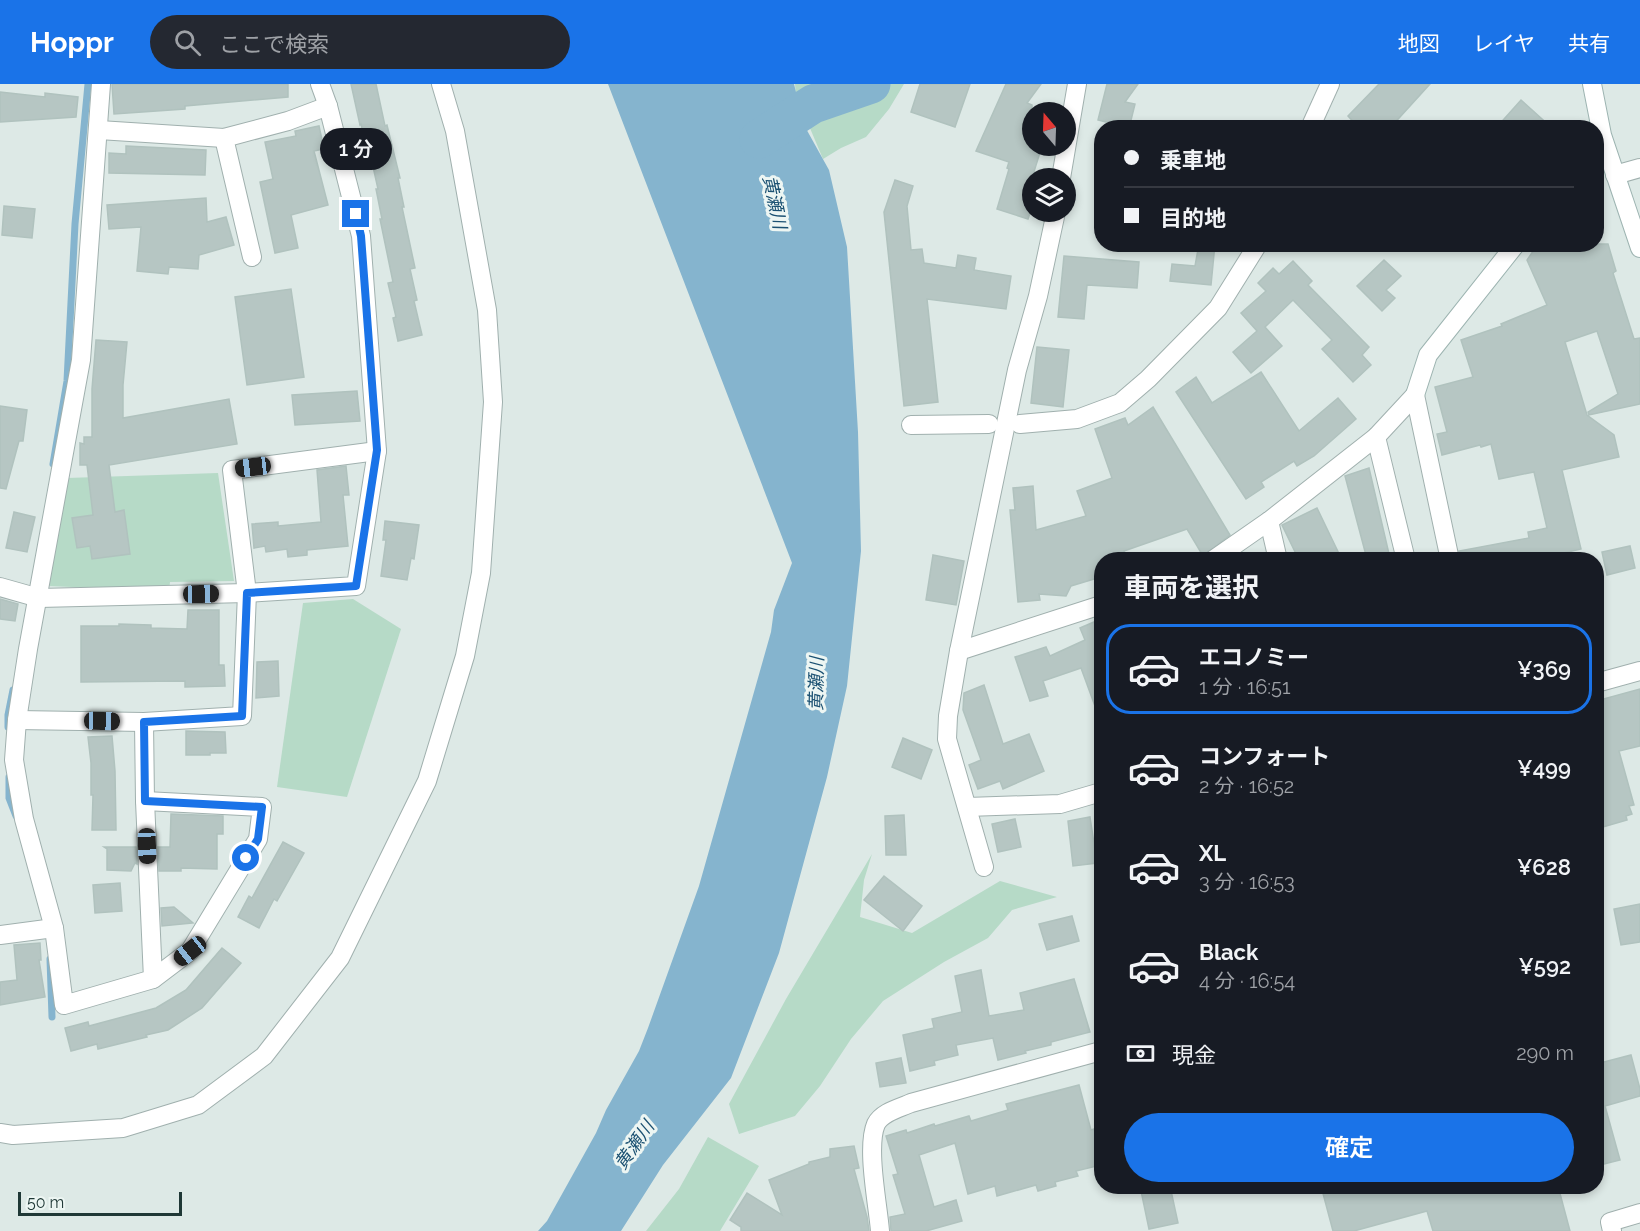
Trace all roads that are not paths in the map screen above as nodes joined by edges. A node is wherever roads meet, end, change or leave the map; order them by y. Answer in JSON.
{"nodes":[{"id":1,"x":100,"y":84,"type":"edge"},
{"id":2,"x":320,"y":84,"type":"edge"},
{"id":3,"x":441,"y":84,"type":"edge"},
{"id":4,"x":1077,"y":84,"type":"edge"},
{"id":5,"x":1330,"y":84,"type":"edge"},
{"id":6,"x":1592,"y":84,"type":"edge"},
{"id":7,"x":328,"y":106,"type":"junction"},
{"id":8,"x":1314,"y":120,"type":"edge"},
{"id":9,"x":1597,"y":120,"type":"edge"},
{"id":10,"x":99,"y":130,"type":"junction"},
{"id":11,"x":224,"y":138,"type":"junction"},
{"id":12,"x":1604,"y":150,"type":"edge"},
{"id":13,"x":1063,"y":168,"type":"edge"},
{"id":14,"x":1640,"y":168,"type":"edge"},
{"id":15,"x":1615,"y":175,"type":"junction"},
{"id":16,"x":1054,"y":222,"type":"edge"},
{"id":17,"x":1640,"y":248,"type":"edge"},
{"id":18,"x":1253,"y":252,"type":"edge"},
{"id":19,"x":1509,"y":252,"type":"edge"},
{"id":20,"x":252,"y":257,"type":"dead end"},
{"id":21,"x":1415,"y":395,"type":"junction"},
{"id":22,"x":910,"y":424,"type":"dead end"},
{"id":23,"x":989,"y":424,"type":"dead end"},
{"id":24,"x":1020,"y":424,"type":"dead end"},
{"id":25,"x":1376,"y":437,"type":"junction"},
{"id":26,"x":377,"y":450,"type":"junction"},
{"id":27,"x":1269,"y":521,"type":"junction"},
{"id":28,"x":1224,"y":552,"type":"edge"},
{"id":29,"x":1276,"y":552,"type":"edge"},
{"id":30,"x":1404,"y":552,"type":"edge"},
{"id":31,"x":1448,"y":552,"type":"edge"},
{"id":32,"x":0,"y":587,"type":"edge"},
{"id":33,"x":247,"y":593,"type":"junction"},
{"id":34,"x":39,"y":598,"type":"junction"},
{"id":35,"x":1094,"y":607,"type":"edge"},
{"id":36,"x":959,"y":651,"type":"junction"},
{"id":37,"x":1640,"y":671,"type":"edge"},
{"id":38,"x":1604,"y":681,"type":"edge"},
{"id":39,"x":17,"y":720,"type":"junction"},
{"id":40,"x":144,"y":722,"type":"junction"},
{"id":41,"x":1094,"y":794,"type":"edge"},
{"id":42,"x":145,"y":801,"type":"junction"},
{"id":43,"x":967,"y":807,"type":"junction"},
{"id":44,"x":984,"y":867,"type":"dead end"},
{"id":45,"x":54,"y":928,"type":"junction"},
{"id":46,"x":0,"y":934,"type":"edge"},
{"id":47,"x":153,"y":979,"type":"junction"},
{"id":48,"x":1094,"y":1054,"type":"edge"},
{"id":49,"x":0,"y":1133,"type":"edge"},
{"id":50,"x":1640,"y":1213,"type":"edge"},
{"id":51,"x":880,"y":1231,"type":"edge"},
{"id":52,"x":1612,"y":1231,"type":"edge"}],
"edges":[{"from":1,"to":10,"type":"street"},
{"from":2,"to":7,"type":"street"},
{"from":3,"to":49,"type":"street"},
{"from":4,"to":13,"type":"street"},
{"from":5,"to":8,"type":"street"},
{"from":6,"to":9,"type":"street"},
{"from":7,"to":11,"type":"street"},
{"from":7,"to":26,"type":"street"},
{"from":10,"to":11,"type":"street"},
{"from":10,"to":34,"type":"street"},
{"from":11,"to":20,"type":"street"},
{"from":12,"to":15,"type":"street"},
{"from":14,"to":15,"type":"street"},
{"from":15,"to":17,"type":"street"},
{"from":16,"to":36,"type":"street"},
{"from":18,"to":24,"type":"street"},
{"from":19,"to":21,"type":"street"},
{"from":21,"to":25,"type":"street"},
{"from":21,"to":31,"type":"street"},
{"from":22,"to":23,"type":"street"},
{"from":25,"to":27,"type":"street"},
{"from":25,"to":30,"type":"street"},
{"from":26,"to":33,"type":"street"},
{"from":26,"to":33,"type":"street"},
{"from":27,"to":28,"type":"street"},
{"from":27,"to":29,"type":"street"},
{"from":32,"to":34,"type":"street"},
{"from":33,"to":34,"type":"street"},
{"from":33,"to":40,"type":"street"},
{"from":34,"to":39,"type":"street"},
{"from":35,"to":36,"type":"street"},
{"from":36,"to":43,"type":"street"},
{"from":37,"to":38,"type":"street"},
{"from":39,"to":40,"type":"street"},
{"from":39,"to":45,"type":"street"},
{"from":40,"to":42,"type":"street"},
{"from":41,"to":43,"type":"street"},
{"from":42,"to":47,"type":"street"},
{"from":42,"to":47,"type":"street"},
{"from":43,"to":44,"type":"street"},
{"from":45,"to":46,"type":"street"},
{"from":45,"to":47,"type":"street"},
{"from":48,"to":51,"type":"street"},
{"from":50,"to":52,"type":"street"}]}
